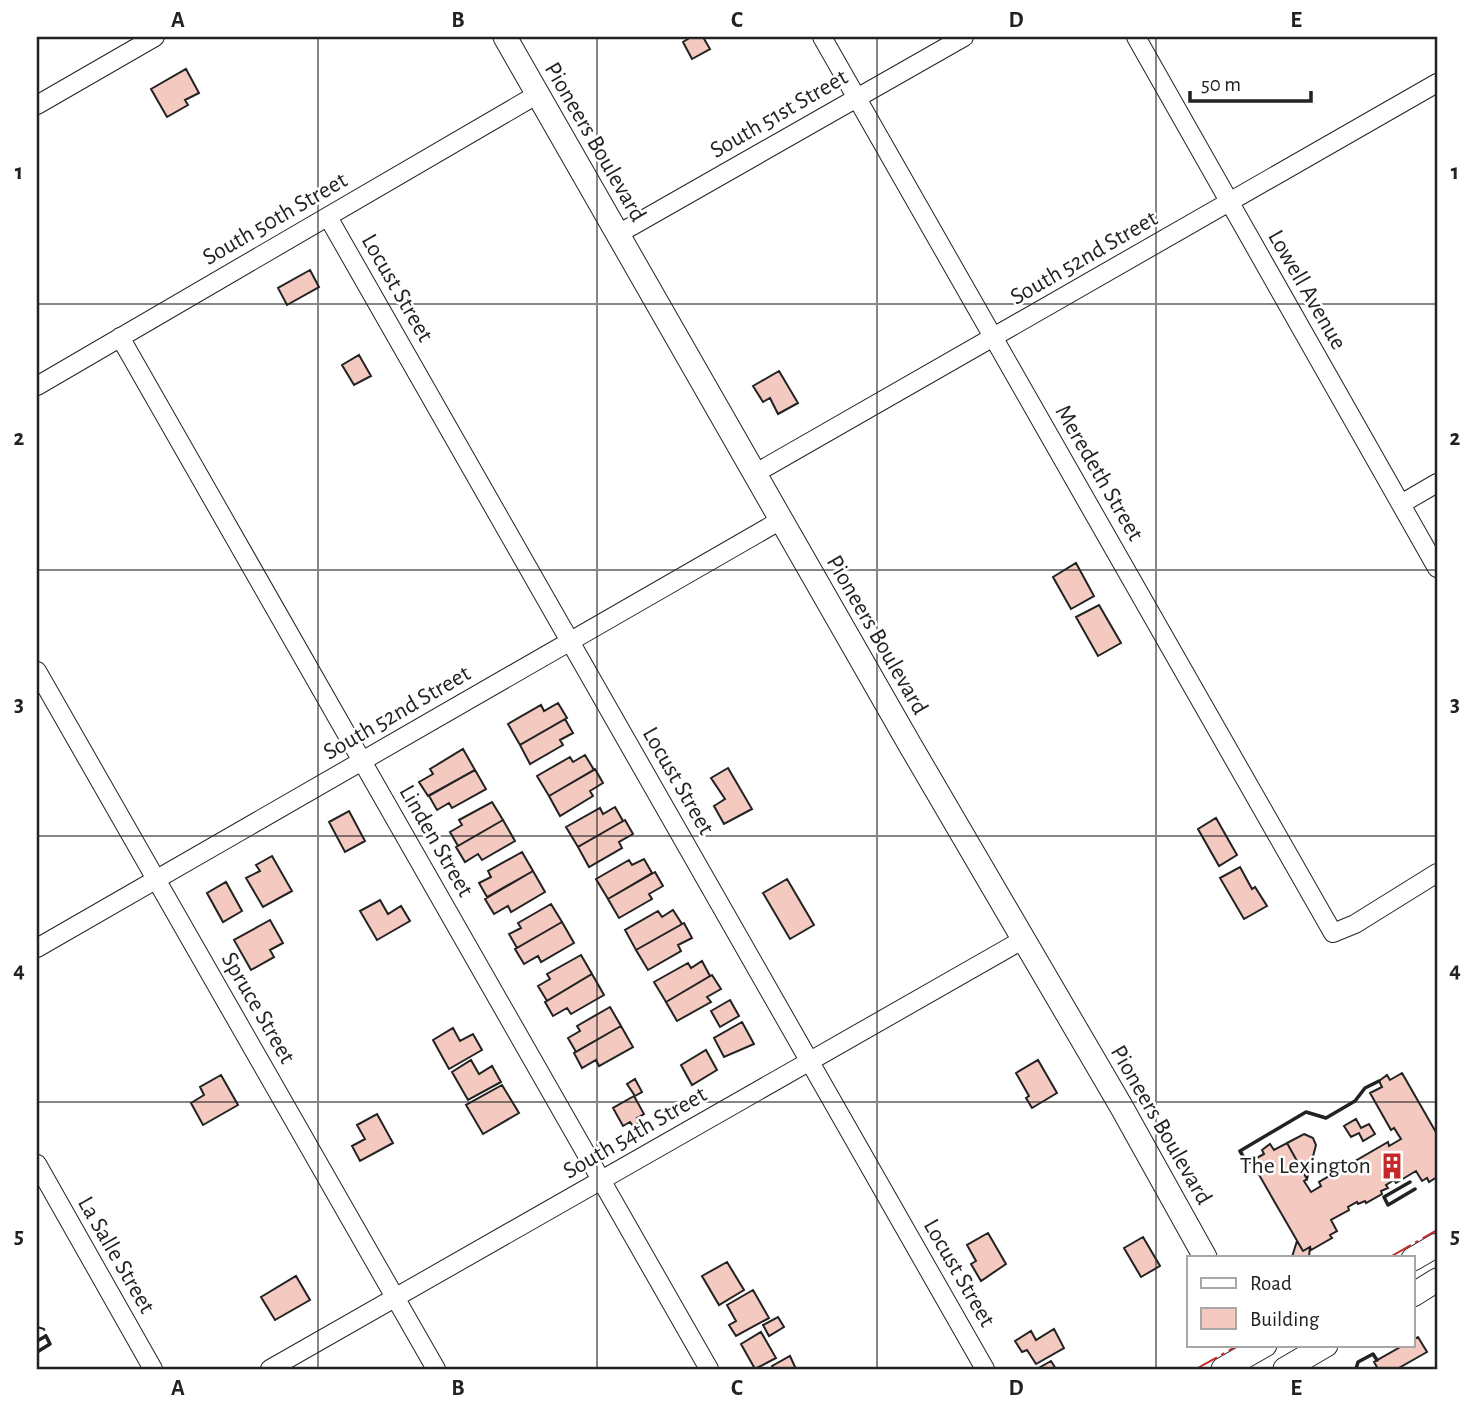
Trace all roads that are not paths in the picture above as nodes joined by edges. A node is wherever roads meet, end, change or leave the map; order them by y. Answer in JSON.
{"nodes":[{"id":1,"x":155,"y":37,"type":"edge"},
{"id":2,"x":505,"y":37,"type":"edge"},
{"id":3,"x":822,"y":37,"type":"edge"},
{"id":4,"x":964,"y":37,"type":"edge"},
{"id":5,"x":1136,"y":37,"type":"edge"},
{"id":6,"x":1437,"y":83,"type":"edge"},
{"id":7,"x":538,"y":94,"type":"junction"},
{"id":8,"x":857,"y":98,"type":"junction"},
{"id":9,"x":37,"y":105,"type":"edge"},
{"id":10,"x":1230,"y":203,"type":"junction"},
{"id":11,"x":328,"y":217,"type":"junction"},
{"id":12,"x":618,"y":234,"type":"junction"},
{"id":13,"x":120,"y":337,"type":"junction"},
{"id":14,"x":993,"y":338,"type":"junction"},
{"id":15,"x":37,"y":386,"type":"edge"},
{"id":16,"x":754,"y":474,"type":"junction"},
{"id":17,"x":1437,"y":483,"type":"edge"},
{"id":18,"x":1401,"y":505,"type":"junction"},
{"id":19,"x":781,"y":520,"type":"junction"},
{"id":20,"x":1437,"y":568,"type":"edge"},
{"id":21,"x":570,"y":640,"type":"junction"},
{"id":22,"x":37,"y":671,"type":"edge"},
{"id":23,"x":362,"y":761,"type":"junction"},
{"id":24,"x":1437,"y":873,"type":"edge"},
{"id":25,"x":156,"y":880,"type":"junction"},
{"id":26,"x":1024,"y":939,"type":"junction"},
{"id":27,"x":37,"y":948,"type":"edge"},
{"id":28,"x":810,"y":1062,"type":"junction"},
{"id":29,"x":37,"y":1164,"type":"edge"},
{"id":30,"x":601,"y":1181,"type":"junction"},
{"id":31,"x":1437,"y":1245,"type":"edge"},
{"id":32,"x":1204,"y":1256,"type":"edge"},
{"id":33,"x":1414,"y":1258,"type":"edge"},
{"id":34,"x":1437,"y":1280,"type":"edge"},
{"id":35,"x":1414,"y":1294,"type":"edge"},
{"id":36,"x":395,"y":1298,"type":"junction"},
{"id":37,"x":1324,"y":1346,"type":"edge"},
{"id":38,"x":1259,"y":1352,"type":"edge"},
{"id":39,"x":153,"y":1369,"type":"edge"},
{"id":40,"x":270,"y":1369,"type":"edge"},
{"id":41,"x":436,"y":1369,"type":"edge"},
{"id":42,"x":709,"y":1369,"type":"edge"},
{"id":43,"x":985,"y":1369,"type":"edge"},
{"id":44,"x":1223,"y":1369,"type":"edge"},
{"id":45,"x":1285,"y":1369,"type":"edge"}],
"edges":[{"from":1,"to":9,"type":"street"},
{"from":2,"to":7,"type":"main road","name":"Pioneers Boulevard"},
{"from":3,"to":8,"type":"street","name":"Meredeth Street"},
{"from":4,"to":8,"type":"street","name":"South 51st Street"},
{"from":5,"to":10,"type":"street","name":"Lowell Avenue"},
{"from":6,"to":10,"type":"street","name":"South 52nd Street"},
{"from":7,"to":11,"type":"street","name":"South 50th Street"},
{"from":7,"to":12,"type":"main road","name":"Pioneers Boulevard"},
{"from":8,"to":12,"type":"street","name":"South 51st Street"},
{"from":8,"to":14,"type":"street","name":"Meredeth Street"},
{"from":10,"to":14,"type":"street","name":"South 52nd Street"},
{"from":10,"to":18,"type":"street","name":"Lowell Avenue"},
{"from":11,"to":13,"type":"street","name":"South 50th Street"},
{"from":11,"to":21,"type":"street","name":"Locust Street"},
{"from":12,"to":16,"type":"main road","name":"Pioneers Boulevard"},
{"from":13,"to":15,"type":"street","name":"South 50th Street"},
{"from":13,"to":23,"type":"street","name":"Linden Street"},
{"from":14,"to":16,"type":"street","name":"South 52nd Street"},
{"from":14,"to":24,"type":"street","name":"Meredeth Street"},
{"from":16,"to":19,"type":"main road","name":"Pioneers Boulevard"},
{"from":17,"to":18,"type":"street"},
{"from":18,"to":20,"type":"street","name":"Lowell Avenue"},
{"from":19,"to":21,"type":"street","name":"South 52nd Street"},
{"from":19,"to":26,"type":"main road","name":"Pioneers Boulevard"},
{"from":21,"to":23,"type":"street","name":"South 52nd Street"},
{"from":21,"to":28,"type":"street","name":"Locust Street"},
{"from":22,"to":25,"type":"street","name":"Spruce Street"},
{"from":23,"to":25,"type":"street","name":"South 52nd Street"},
{"from":23,"to":30,"type":"street","name":"Linden Street"},
{"from":25,"to":27,"type":"street","name":"South 52nd Street"},
{"from":25,"to":36,"type":"street","name":"Spruce Street"},
{"from":26,"to":28,"type":"street","name":"South 54th Street"},
{"from":26,"to":32,"type":"main road","name":"Pioneers Boulevard"},
{"from":28,"to":30,"type":"street","name":"South 54th Street"},
{"from":28,"to":43,"type":"street","name":"Locust Street"},
{"from":29,"to":39,"type":"street","name":"La Salle Street"},
{"from":30,"to":36,"type":"street","name":"South 54th Street"},
{"from":30,"to":42,"type":"street","name":"Linden Street"},
{"from":31,"to":33,"type":"main road"},
{"from":34,"to":35,"type":"main road"},
{"from":36,"to":40,"type":"street","name":"South 54th Street"},
{"from":36,"to":41,"type":"street","name":"Spruce Street"},
{"from":37,"to":45,"type":"main road"},
{"from":38,"to":44,"type":"main road"},
{"from":38,"to":45,"type":"main road"}]}
